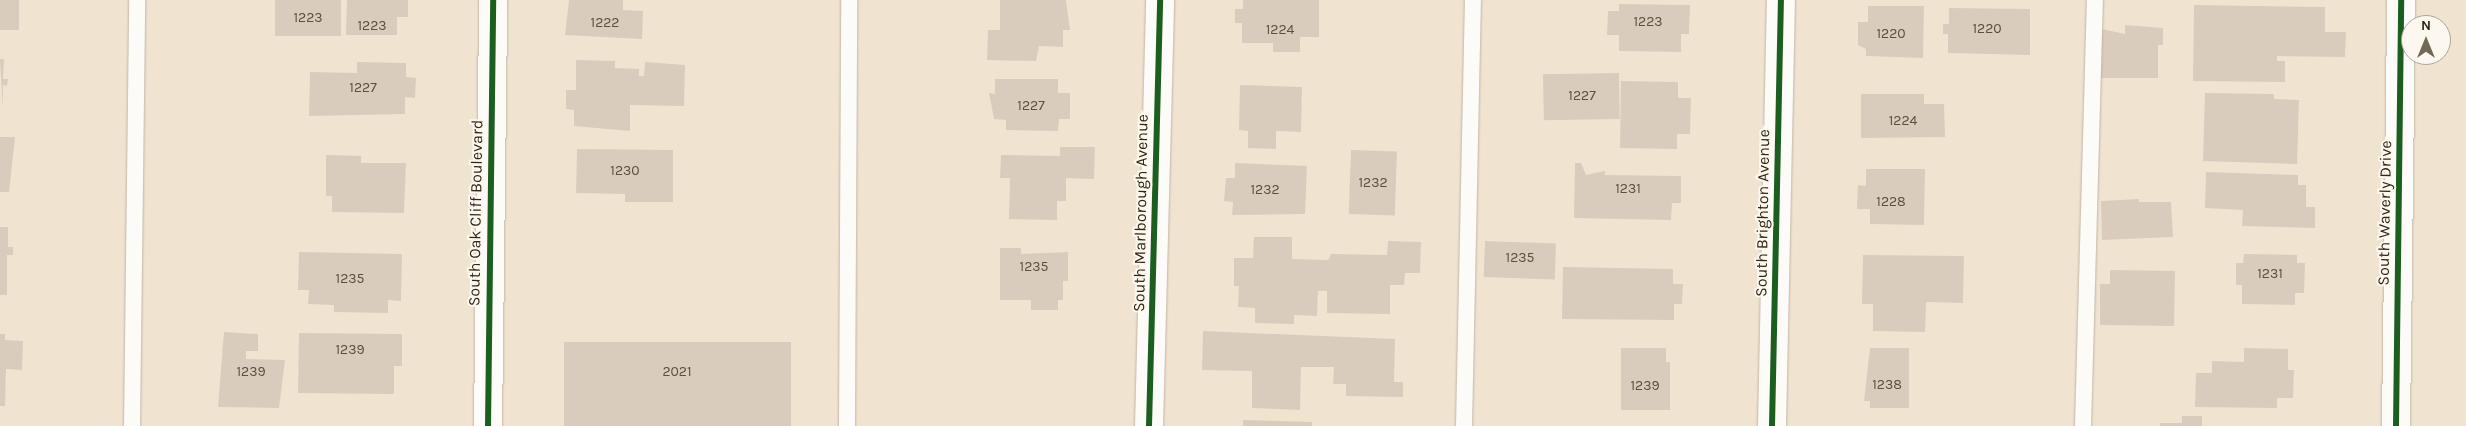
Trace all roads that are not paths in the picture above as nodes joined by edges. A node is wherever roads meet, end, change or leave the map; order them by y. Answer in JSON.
{"nodes":[{"id":1,"x":138,"y":0,"type":"edge"},
{"id":2,"x":493,"y":0,"type":"edge"},
{"id":3,"x":849,"y":0,"type":"edge"},
{"id":4,"x":1160,"y":0,"type":"edge"},
{"id":5,"x":1473,"y":0,"type":"edge"},
{"id":6,"x":1781,"y":0,"type":"edge"},
{"id":7,"x":2095,"y":0,"type":"edge"},
{"id":8,"x":2401,"y":0,"type":"edge"},
{"id":9,"x":132,"y":426,"type":"edge"},
{"id":10,"x":488,"y":426,"type":"edge"},
{"id":11,"x":847,"y":426,"type":"edge"},
{"id":12,"x":1149,"y":426,"type":"edge"},
{"id":13,"x":1464,"y":426,"type":"edge"},
{"id":14,"x":1772,"y":426,"type":"edge"},
{"id":15,"x":2083,"y":426,"type":"edge"},
{"id":16,"x":2396,"y":426,"type":"edge"}],
"edges":[{"from":1,"to":9,"type":"lane"},
{"from":2,"to":10,"type":"street","name":"South Oak Cliff Boulevard"},
{"from":3,"to":11,"type":"lane"},
{"from":4,"to":12,"type":"street","name":"South Marlborough Avenue"},
{"from":5,"to":13,"type":"lane"},
{"from":6,"to":14,"type":"street","name":"South Brighton Avenue"},
{"from":7,"to":15,"type":"lane"},
{"from":8,"to":16,"type":"street","name":"South Waverly Drive"}]}
